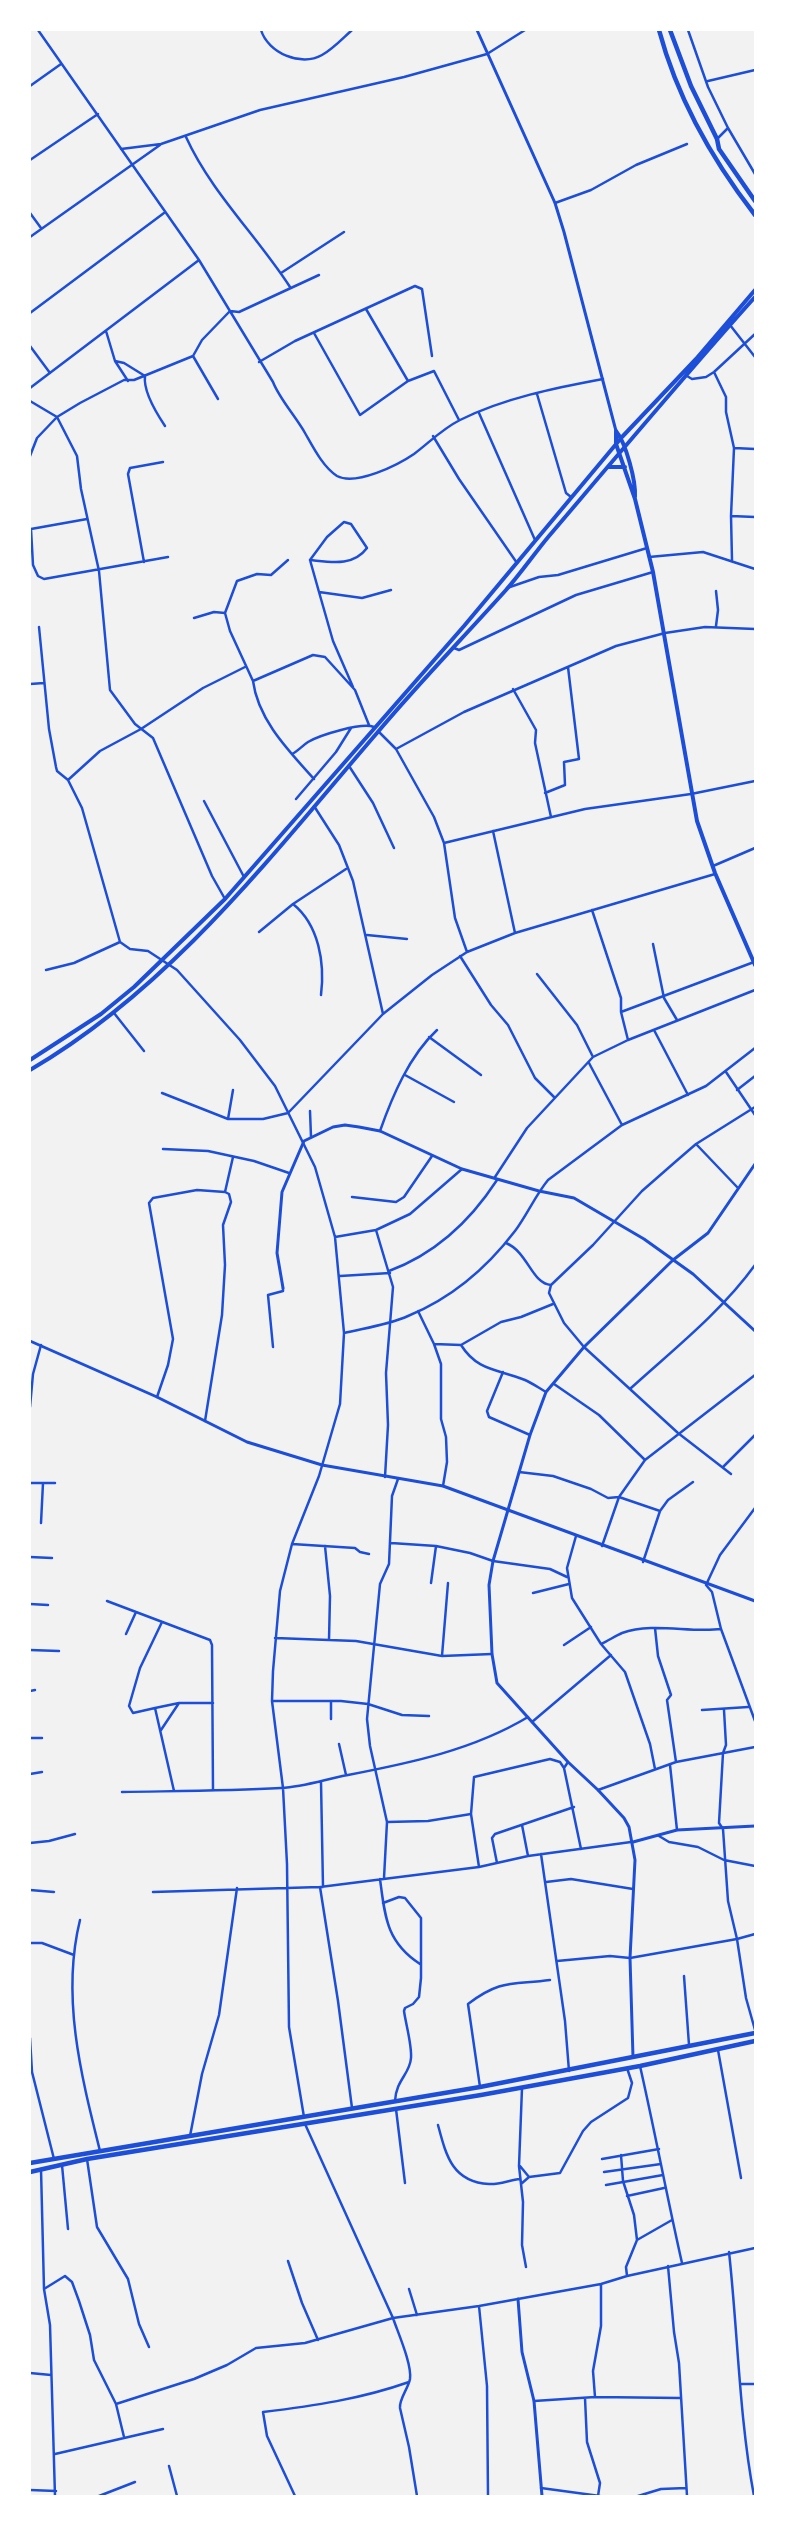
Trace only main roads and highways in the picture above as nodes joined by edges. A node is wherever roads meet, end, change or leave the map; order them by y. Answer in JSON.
{"nodes":[{"id":1,"x":659,"y":30,"type":"edge"},
{"id":2,"x":670,"y":30,"type":"edge"},
{"id":3,"x":755,"y":201,"type":"edge"},
{"id":4,"x":755,"y":215,"type":"edge"},
{"id":5,"x":755,"y":290,"type":"edge"},
{"id":6,"x":755,"y":297,"type":"edge"},
{"id":7,"x":622,"y":438,"type":"junction"},
{"id":8,"x":632,"y":439,"type":"junction"},
{"id":9,"x":616,"y":444,"type":"junction"},
{"id":10,"x":625,"y":447,"type":"junction"},
{"id":11,"x":619,"y":453,"type":"junction"},
{"id":12,"x":628,"y":462,"type":"junction"},
{"id":13,"x":608,"y":467,"type":"junction"},
{"id":14,"x":625,"y":467,"type":"junction"},
{"id":15,"x":635,"y":498,"type":"junction"},
{"id":16,"x":755,"y":963,"type":"edge"},
{"id":17,"x":30,"y":1060,"type":"edge"},
{"id":18,"x":30,"y":1070,"type":"edge"},
{"id":19,"x":755,"y":2031,"type":"edge"},
{"id":20,"x":755,"y":2041,"type":"edge"},
{"id":21,"x":600,"y":2064,"type":"junction"},
{"id":22,"x":603,"y":2073,"type":"junction"},
{"id":23,"x":30,"y":2164,"type":"edge"},
{"id":24,"x":30,"y":2172,"type":"edge"}],
"edges":[{"from":1,"to":4,"type":"highway"},
{"from":2,"to":3,"type":"highway"},
{"from":5,"to":7,"type":"main road"},
{"from":6,"to":8,"type":"main road"},
{"from":7,"to":9,"type":"main road"},
{"from":7,"to":9,"type":"main road"},
{"from":7,"to":10,"type":"main road"},
{"from":8,"to":10,"type":"main road"},
{"from":8,"to":12,"type":"main road"},
{"from":9,"to":11,"type":"main road"},
{"from":9,"to":17,"type":"main road"},
{"from":10,"to":11,"type":"main road"},
{"from":10,"to":12,"type":"main road"},
{"from":11,"to":13,"type":"main road"},
{"from":11,"to":14,"type":"main road"},
{"from":12,"to":15,"type":"main road"},
{"from":13,"to":14,"type":"main road"},
{"from":13,"to":18,"type":"main road"},
{"from":14,"to":15,"type":"main road"},
{"from":15,"to":16,"type":"main road"},
{"from":19,"to":21,"type":"highway"},
{"from":20,"to":22,"type":"highway"},
{"from":21,"to":22,"type":"highway"},
{"from":21,"to":23,"type":"highway"},
{"from":22,"to":24,"type":"highway"}]}
